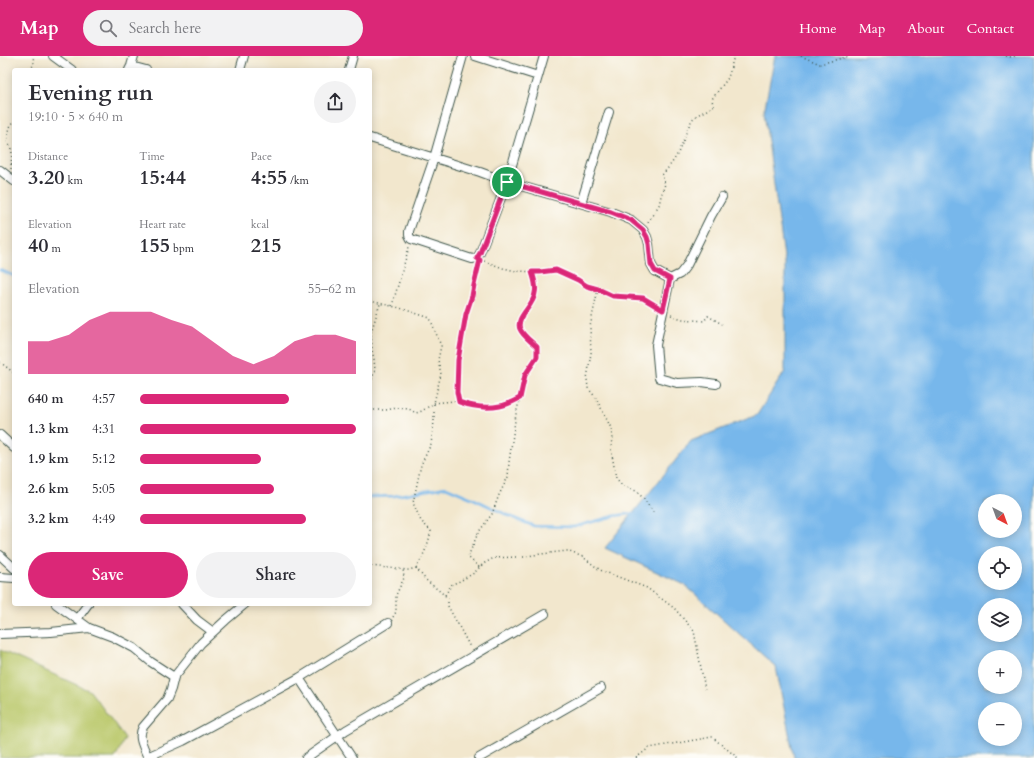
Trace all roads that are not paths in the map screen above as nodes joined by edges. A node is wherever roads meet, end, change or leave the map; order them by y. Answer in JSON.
{"nodes":[{"id":1,"x":54,"y":56,"type":"edge"},
{"id":2,"x":134,"y":56,"type":"edge"},
{"id":3,"x":244,"y":56,"type":"edge"},
{"id":4,"x":353,"y":56,"type":"edge"},
{"id":5,"x":463,"y":56,"type":"edge"},
{"id":6,"x":475,"y":56,"type":"edge"},
{"id":7,"x":544,"y":56,"type":"edge"},
{"id":8,"x":69,"y":68,"type":"edge"},
{"id":9,"x":130,"y":68,"type":"edge"},
{"id":10,"x":241,"y":68,"type":"edge"},
{"id":11,"x":350,"y":68,"type":"edge"},
{"id":12,"x":538,"y":76,"type":"junction"},
{"id":13,"x":609,"y":112,"type":"dead end"},
{"id":14,"x":372,"y":139,"type":"edge"},
{"id":15,"x":434,"y":158,"type":"junction"},
{"id":16,"x":0,"y":170,"type":"edge"},
{"id":17,"x":12,"y":180,"type":"edge"},
{"id":18,"x":507,"y":182,"type":"junction"},
{"id":19,"x":722,"y":197,"type":"dead end"},
{"id":20,"x":582,"y":203,"type":"junction"},
{"id":21,"x":670,"y":279,"type":"junction"},
{"id":22,"x":716,"y":384,"type":"dead end"},
{"id":23,"x":0,"y":435,"type":"edge"},
{"id":24,"x":12,"y":446,"type":"edge"},
{"id":25,"x":0,"y":555,"type":"edge"},
{"id":26,"x":12,"y":566,"type":"edge"},
{"id":27,"x":0,"y":577,"type":"edge"},
{"id":28,"x":12,"y":578,"type":"edge"},
{"id":29,"x":59,"y":606,"type":"edge"},
{"id":30,"x":86,"y":606,"type":"edge"},
{"id":31,"x":184,"y":606,"type":"edge"},
{"id":32,"x":243,"y":606,"type":"edge"},
{"id":33,"x":545,"y":614,"type":"dead end"},
{"id":34,"x":76,"y":619,"type":"junction"},
{"id":35,"x":388,"y":623,"type":"road end"},
{"id":36,"x":89,"y":628,"type":"junction"},
{"id":37,"x":213,"y":632,"type":"junction"},
{"id":38,"x":0,"y":634,"type":"edge"},
{"id":39,"x":174,"y":677,"type":"junction"},
{"id":40,"x":299,"y":678,"type":"junction"},
{"id":41,"x":601,"y":688,"type":"dead end"},
{"id":42,"x":337,"y":736,"type":"junction"},
{"id":43,"x":147,"y":758,"type":"edge"},
{"id":44,"x":306,"y":758,"type":"edge"},
{"id":45,"x":352,"y":758,"type":"edge"},
{"id":46,"x":479,"y":758,"type":"edge"}],
"edges":[{"from":1,"to":8,"type":"street"},
{"from":2,"to":9,"type":"street"},
{"from":3,"to":10,"type":"street"},
{"from":4,"to":11,"type":"street"},
{"from":5,"to":15,"type":"street"},
{"from":6,"to":12,"type":"street"},
{"from":7,"to":12,"type":"street"},
{"from":12,"to":18,"type":"street"},
{"from":13,"to":20,"type":"street"},
{"from":14,"to":15,"type":"street"},
{"from":15,"to":18,"type":"street"},
{"from":15,"to":18,"type":"street"},
{"from":16,"to":17,"type":"street"},
{"from":18,"to":20,"type":"street"},
{"from":19,"to":21,"type":"street"},
{"from":20,"to":21,"type":"street"},
{"from":21,"to":22,"type":"street"},
{"from":23,"to":24,"type":"street"},
{"from":25,"to":26,"type":"street"},
{"from":27,"to":28,"type":"street"},
{"from":29,"to":34,"type":"street"},
{"from":30,"to":34,"type":"street"},
{"from":31,"to":37,"type":"street"},
{"from":32,"to":37,"type":"street"},
{"from":33,"to":42,"type":"street"},
{"from":34,"to":36,"type":"street"},
{"from":35,"to":40,"type":"street"},
{"from":36,"to":38,"type":"street"},
{"from":36,"to":39,"type":"street"},
{"from":37,"to":39,"type":"street"},
{"from":39,"to":43,"type":"street"},
{"from":40,"to":42,"type":"street"},
{"from":40,"to":43,"type":"street"},
{"from":41,"to":46,"type":"street"},
{"from":42,"to":44,"type":"street"},
{"from":42,"to":45,"type":"street"}]}
